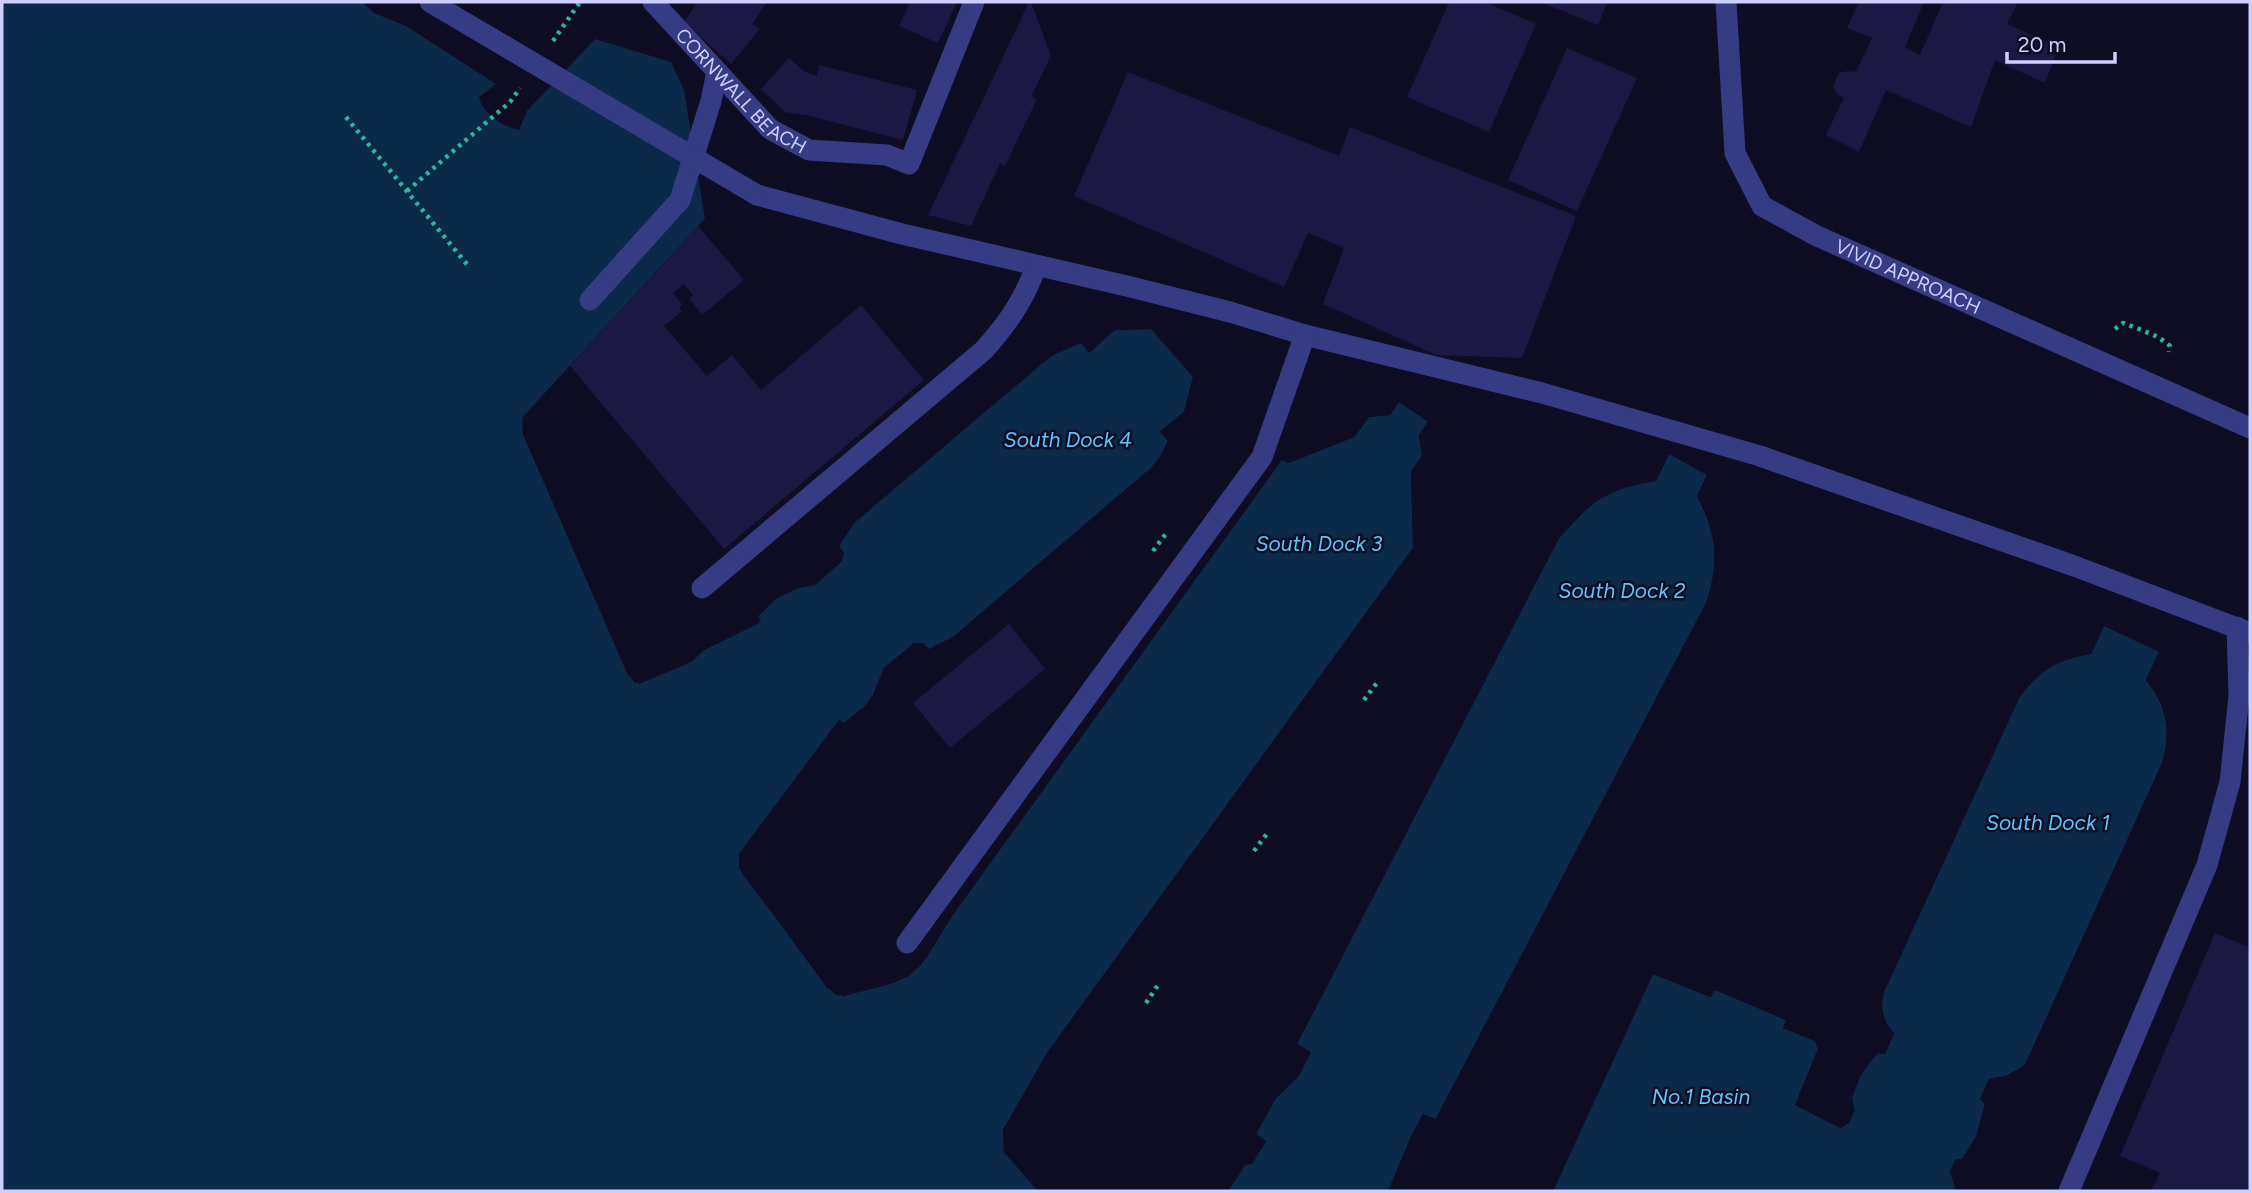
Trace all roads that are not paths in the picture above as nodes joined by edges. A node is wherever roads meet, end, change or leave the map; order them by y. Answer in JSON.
{"nodes":[{"id":1,"x":430,"y":2,"type":"edge"},
{"id":2,"x":653,"y":2,"type":"edge"},
{"id":3,"x":974,"y":2,"type":"edge"},
{"id":4,"x":1726,"y":2,"type":"edge"},
{"id":5,"x":717,"y":72,"type":"junction"},
{"id":6,"x":1036,"y":266,"type":"junction"},
{"id":7,"x":590,"y":300,"type":"dead end"},
{"id":8,"x":1305,"y":335,"type":"junction"},
{"id":9,"x":2250,"y":428,"type":"edge"},
{"id":10,"x":702,"y":588,"type":"dead end"},
{"id":11,"x":2244,"y":630,"type":"edge"},
{"id":12,"x":907,"y":943,"type":"dead end"},
{"id":13,"x":2070,"y":1191,"type":"edge"}],
"edges":[{"from":1,"to":6,"type":"street","bridge":true},
{"from":2,"to":5,"type":"street","name":"CORNWALL BEACH"},
{"from":3,"to":5,"type":"street","name":"CORNWALL BEACH"},
{"from":4,"to":9,"type":"street","name":"VIVID APPROACH"},
{"from":5,"to":7,"type":"street"},
{"from":6,"to":8,"type":"street"},
{"from":6,"to":10,"type":"street"},
{"from":8,"to":11,"type":"street"},
{"from":8,"to":12,"type":"street"},
{"from":11,"to":13,"type":"street"}]}
